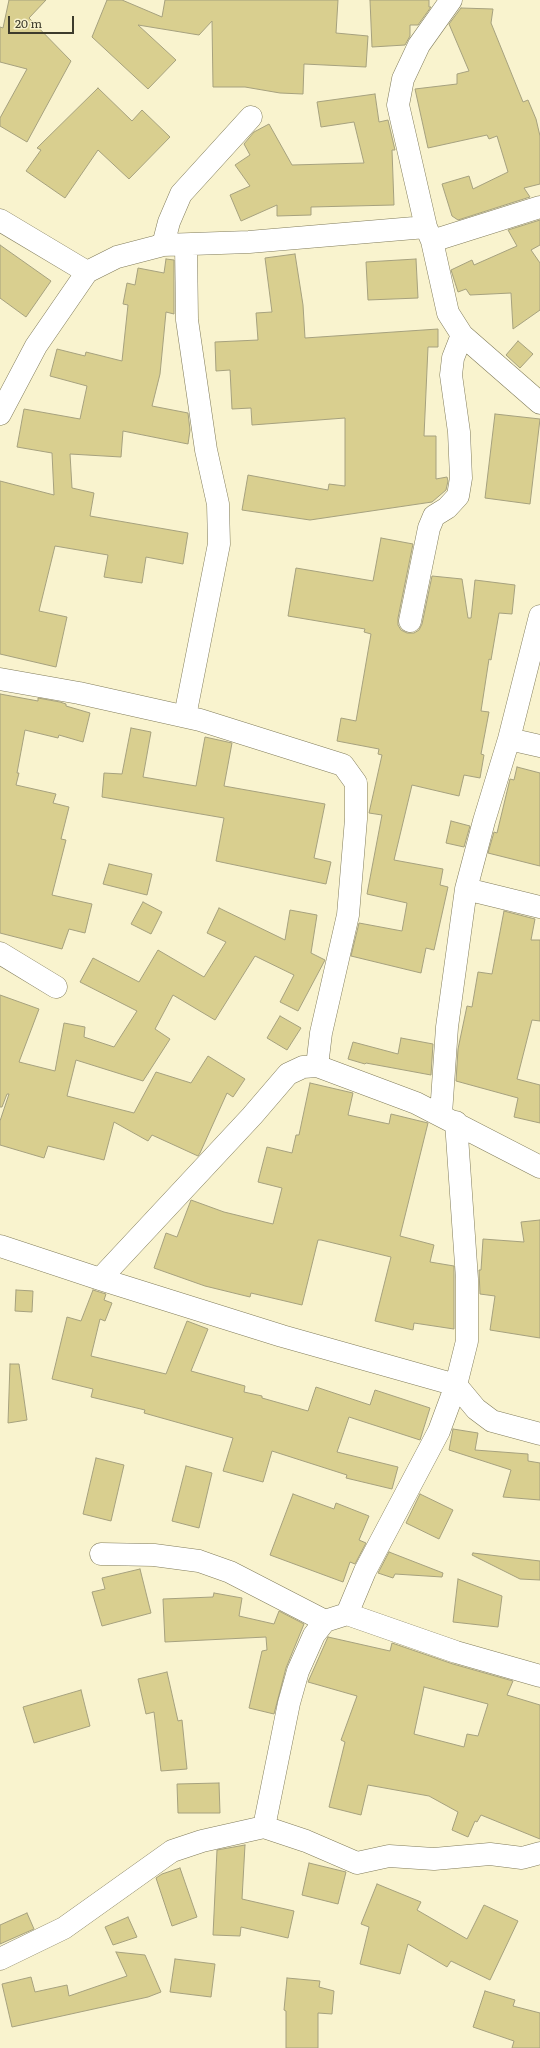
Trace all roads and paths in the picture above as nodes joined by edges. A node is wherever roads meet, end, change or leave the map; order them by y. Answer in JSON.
{"nodes":[{"id":1,"x":451,"y":0,"type":"edge"},
{"id":2,"x":251,"y":117,"type":"dead end"},
{"id":3,"x":540,"y":207,"type":"edge"},
{"id":4,"x":0,"y":220,"type":"edge"},
{"id":5,"x":428,"y":234,"type":"junction"},
{"id":6,"x":163,"y":245,"type":"junction"},
{"id":7,"x":186,"y":245,"type":"junction"},
{"id":8,"x":87,"y":272,"type":"junction"},
{"id":9,"x":462,"y":335,"type":"junction"},
{"id":10,"x":540,"y":403,"type":"edge"},
{"id":11,"x":0,"y":414,"type":"edge"},
{"id":12,"x":540,"y":616,"type":"edge"},
{"id":13,"x":410,"y":621,"type":"dead end"},
{"id":14,"x":0,"y":679,"type":"edge"},
{"id":15,"x":185,"y":716,"type":"junction"},
{"id":16,"x":509,"y":739,"type":"junction"},
{"id":17,"x":540,"y":746,"type":"edge"},
{"id":18,"x":466,"y":889,"type":"junction"},
{"id":19,"x":540,"y":907,"type":"edge"},
{"id":20,"x":0,"y":954,"type":"edge"},
{"id":21,"x":56,"y":987,"type":"dead end"},
{"id":22,"x":317,"y":1066,"type":"junction"},
{"id":23,"x":448,"y":1118,"type":"junction"},
{"id":24,"x":540,"y":1167,"type":"edge"},
{"id":25,"x":0,"y":1246,"type":"edge"},
{"id":26,"x":100,"y":1279,"type":"junction"},
{"id":27,"x":456,"y":1384,"type":"junction"},
{"id":28,"x":540,"y":1434,"type":"edge"},
{"id":29,"x":100,"y":1554,"type":"dead end"},
{"id":30,"x":347,"y":1614,"type":"junction"},
{"id":31,"x":325,"y":1621,"type":"junction"},
{"id":32,"x":540,"y":1676,"type":"edge"},
{"id":33,"x":264,"y":1827,"type":"junction"},
{"id":34,"x":540,"y":1853,"type":"edge"},
{"id":35,"x":0,"y":1959,"type":"edge"}],
"edges":[{"from":1,"to":5,"type":"street"},
{"from":2,"to":6,"type":"street"},
{"from":3,"to":5,"type":"street"},
{"from":4,"to":8,"type":"street"},
{"from":5,"to":7,"type":"street"},
{"from":5,"to":9,"type":"street"},
{"from":6,"to":7,"type":"street"},
{"from":6,"to":8,"type":"street"},
{"from":7,"to":15,"type":"street"},
{"from":8,"to":11,"type":"street"},
{"from":9,"to":10,"type":"street"},
{"from":9,"to":13,"type":"street"},
{"from":12,"to":16,"type":"street"},
{"from":14,"to":15,"type":"street"},
{"from":15,"to":22,"type":"street"},
{"from":16,"to":17,"type":"street"},
{"from":16,"to":18,"type":"street"},
{"from":18,"to":19,"type":"street"},
{"from":18,"to":23,"type":"street"},
{"from":20,"to":21,"type":"street"},
{"from":22,"to":23,"type":"street"},
{"from":22,"to":26,"type":"street"},
{"from":23,"to":24,"type":"street"},
{"from":23,"to":27,"type":"street"},
{"from":25,"to":26,"type":"street"},
{"from":26,"to":27,"type":"street"},
{"from":27,"to":28,"type":"street"},
{"from":27,"to":30,"type":"street"},
{"from":29,"to":31,"type":"street"},
{"from":30,"to":31,"type":"street"},
{"from":30,"to":32,"type":"street"},
{"from":31,"to":33,"type":"street"},
{"from":33,"to":34,"type":"street"},
{"from":33,"to":35,"type":"street"}]}
